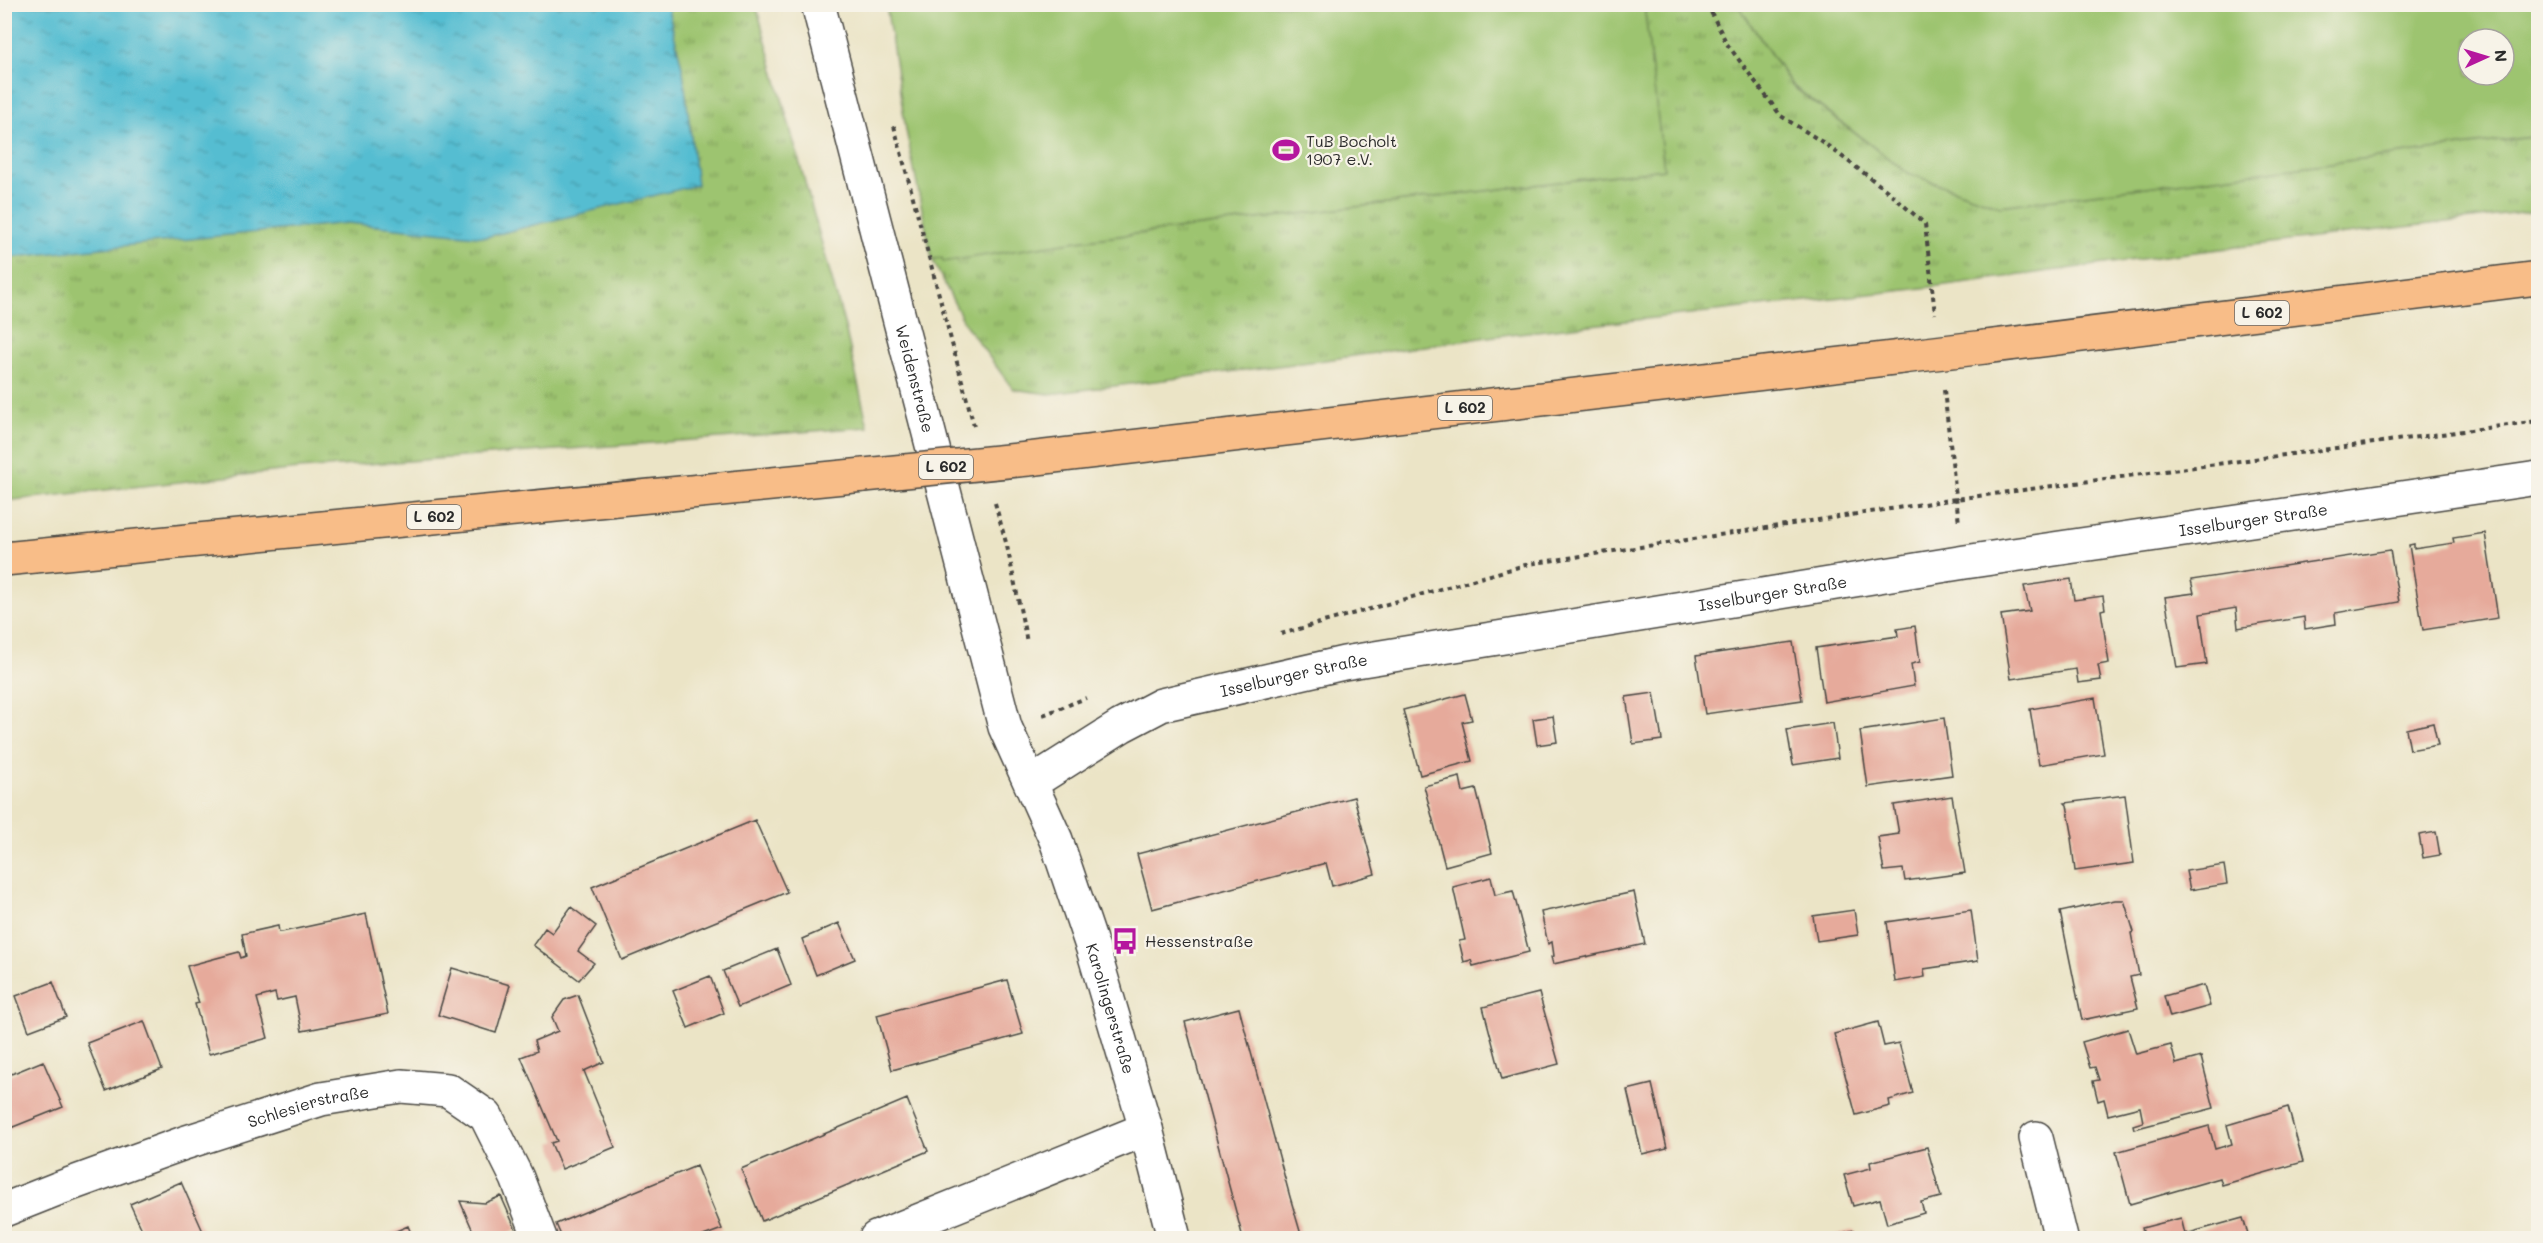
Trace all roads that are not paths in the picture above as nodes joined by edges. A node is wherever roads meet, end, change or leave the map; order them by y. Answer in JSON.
{"nodes":[{"id":1,"x":818,"y":4,"type":"edge"},
{"id":2,"x":2538,"y":278,"type":"edge"},
{"id":3,"x":2538,"y":478,"type":"edge"},
{"id":4,"x":4,"y":559,"type":"edge"},
{"id":5,"x":1031,"y":783,"type":"junction"},
{"id":6,"x":1146,"y":1129,"type":"junction"},
{"id":7,"x":2036,"y":1138,"type":"dead end"},
{"id":8,"x":4,"y":1210,"type":"edge"},
{"id":9,"x":540,"y":1239,"type":"edge"},
{"id":10,"x":876,"y":1239,"type":"edge"},
{"id":11,"x":1174,"y":1239,"type":"edge"},
{"id":12,"x":2061,"y":1239,"type":"edge"}],
"edges":[{"from":1,"to":5,"type":"street","name":"Weidenstraße"},
{"from":2,"to":4,"type":"main road","number":"L 602","bridge":true},
{"from":3,"to":5,"type":"street","name":"Isselburger Straße"},
{"from":5,"to":6,"type":"street","name":"Karolingerstraße"},
{"from":6,"to":10,"type":"street"},
{"from":6,"to":11,"type":"street","name":"Karolingerstraße"},
{"from":7,"to":12,"type":"street"},
{"from":8,"to":9,"type":"street","name":"Schlesierstraße"}]}
